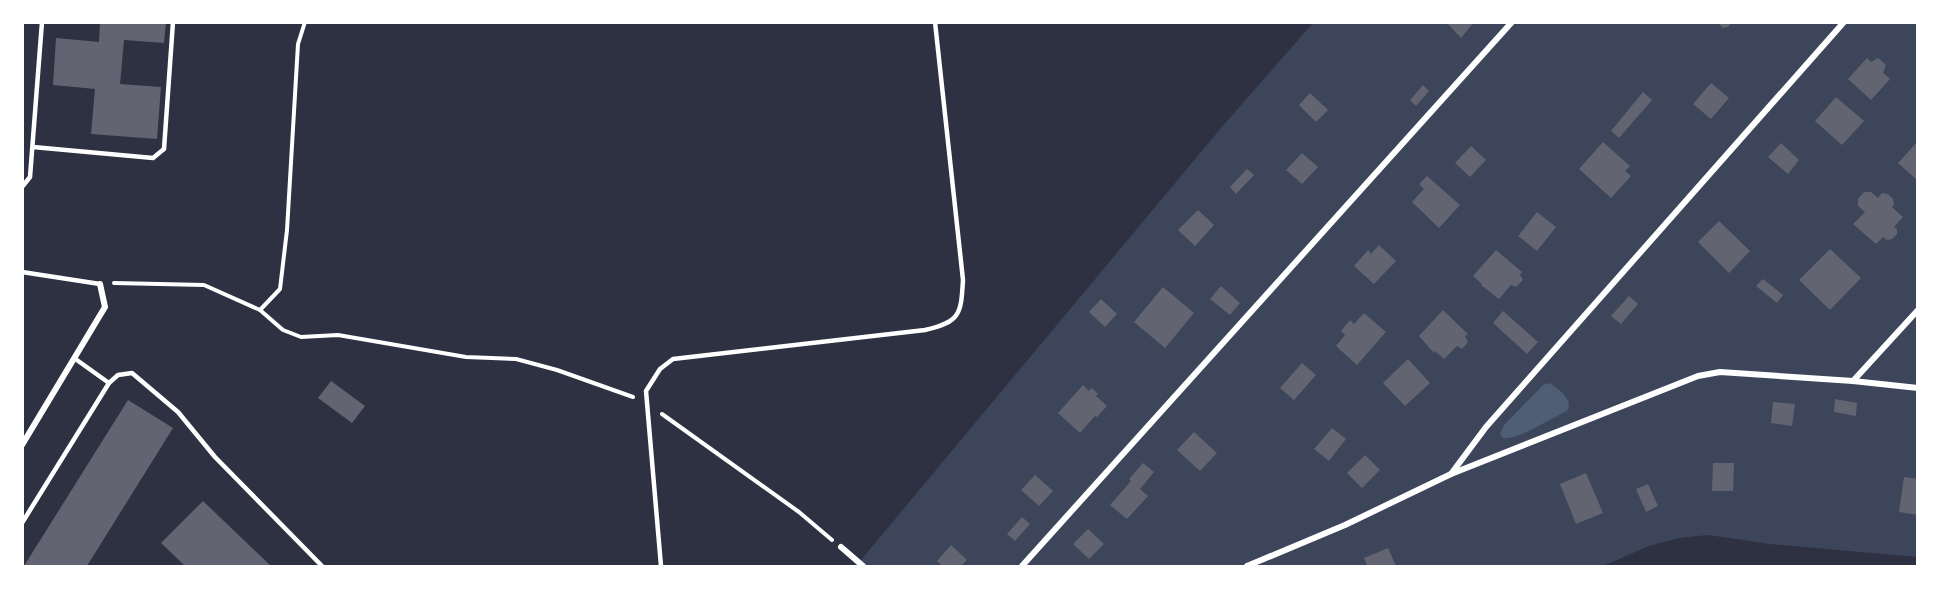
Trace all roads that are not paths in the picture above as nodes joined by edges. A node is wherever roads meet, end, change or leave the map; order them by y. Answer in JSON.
{"nodes":[{"id":1,"x":42,"y":22,"type":"edge"},
{"id":2,"x":173,"y":22,"type":"edge"},
{"id":3,"x":935,"y":22,"type":"edge"},
{"id":4,"x":1512,"y":22,"type":"edge"},
{"id":5,"x":1844,"y":22,"type":"edge"},
{"id":6,"x":33,"y":147,"type":"junction"},
{"id":7,"x":22,"y":187,"type":"edge"},
{"id":8,"x":22,"y":272,"type":"edge"},
{"id":9,"x":100,"y":284,"type":"joint"},
{"id":10,"x":1917,"y":310,"type":"edge"},
{"id":11,"x":74,"y":358,"type":"junction"},
{"id":12,"x":1853,"y":381,"type":"junction"},
{"id":13,"x":109,"y":383,"type":"junction"},
{"id":14,"x":1917,"y":388,"type":"edge"},
{"id":15,"x":22,"y":445,"type":"edge"},
{"id":16,"x":1451,"y":474,"type":"junction"},
{"id":17,"x":22,"y":523,"type":"edge"},
{"id":18,"x":841,"y":547,"type":"road end"},
{"id":19,"x":322,"y":567,"type":"edge"},
{"id":20,"x":661,"y":567,"type":"edge"},
{"id":21,"x":863,"y":567,"type":"edge"},
{"id":22,"x":1022,"y":567,"type":"edge"},
{"id":23,"x":1247,"y":567,"type":"edge"}],
"edges":[{"from":1,"to":6,"type":"lane"},
{"from":2,"to":6,"type":"lane"},
{"from":3,"to":20,"type":"lane"},
{"from":4,"to":22,"type":"street"},
{"from":5,"to":16,"type":"street"},
{"from":6,"to":7,"type":"lane"},
{"from":8,"to":9,"type":"lane"},
{"from":9,"to":11,"type":"street"},
{"from":10,"to":12,"type":"street"},
{"from":11,"to":13,"type":"lane"},
{"from":11,"to":15,"type":"street"},
{"from":12,"to":14,"type":"street"},
{"from":12,"to":16,"type":"street"},
{"from":13,"to":17,"type":"lane"},
{"from":13,"to":19,"type":"lane"},
{"from":16,"to":23,"type":"street"},
{"from":18,"to":21,"type":"street"}]}
